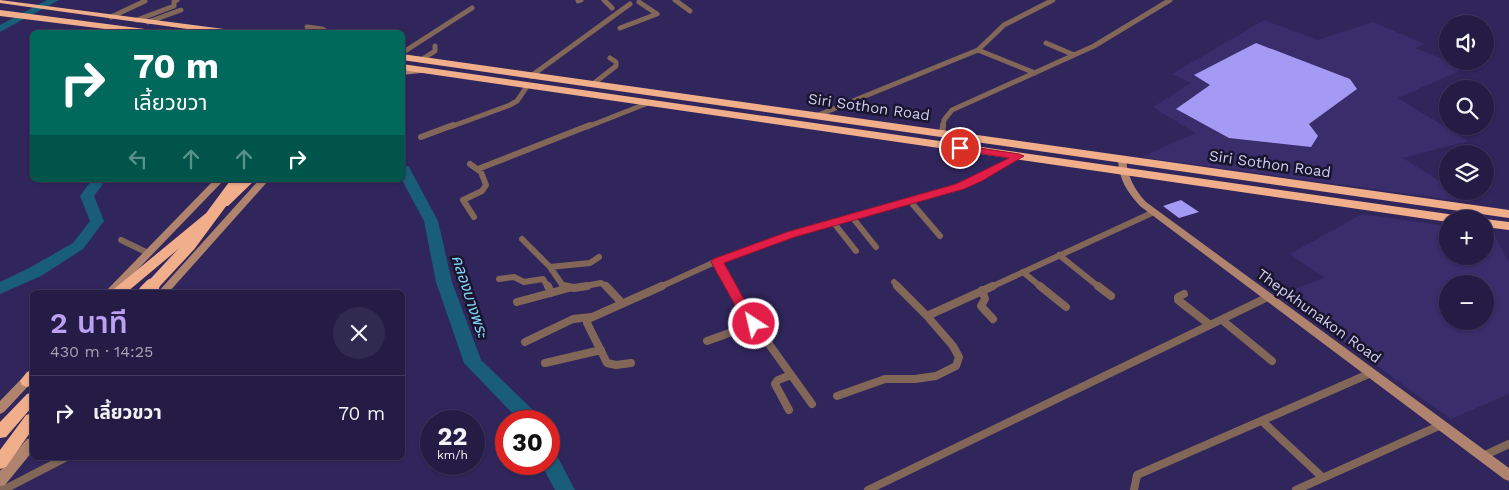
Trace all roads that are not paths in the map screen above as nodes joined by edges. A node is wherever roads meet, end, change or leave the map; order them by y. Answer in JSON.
{"nodes":[{"id":1,"x":177,"y":0,"type":"edge"},
{"id":2,"x":604,"y":0,"type":"edge"},
{"id":3,"x":675,"y":0,"type":"edge"},
{"id":4,"x":1053,"y":0,"type":"edge"},
{"id":5,"x":1170,"y":0,"type":"edge"},
{"id":6,"x":144,"y":1,"type":"dead end"},
{"id":7,"x":629,"y":1,"type":"edge"},
{"id":8,"x":639,"y":1,"type":"edge"},
{"id":9,"x":6,"y":3,"type":"edge"},
{"id":10,"x":472,"y":8,"type":"dead end"},
{"id":11,"x":612,"y":8,"type":"dead end"},
{"id":12,"x":181,"y":10,"type":"dead end"},
{"id":13,"x":690,"y":11,"type":"dead end"},
{"id":14,"x":71,"y":12,"type":"junction"},
{"id":15,"x":0,"y":13,"type":"edge"},
{"id":16,"x":111,"y":17,"type":"junction"},
{"id":17,"x":137,"y":20,"type":"junction"},
{"id":18,"x":148,"y":22,"type":"junction"},
{"id":19,"x":307,"y":27,"type":"dead end"},
{"id":20,"x":620,"y":28,"type":"dead end"},
{"id":21,"x":129,"y":30,"type":"edge"},
{"id":22,"x":173,"y":30,"type":"edge"},
{"id":23,"x":209,"y":30,"type":"edge"},
{"id":24,"x":324,"y":30,"type":"edge"},
{"id":25,"x":1046,"y":43,"type":"dead end"},
{"id":26,"x":436,"y":46,"type":"dead end"},
{"id":27,"x":978,"y":50,"type":"junction"},
{"id":28,"x":405,"y":52,"type":"edge"},
{"id":29,"x":1074,"y":55,"type":"junction"},
{"id":30,"x":405,"y":58,"type":"edge"},
{"id":31,"x":610,"y":58,"type":"dead end"},
{"id":32,"x":421,"y":60,"type":"junction"},
{"id":33,"x":405,"y":65,"type":"edge"},
{"id":34,"x":405,"y":66,"type":"edge"},
{"id":35,"x":428,"y":70,"type":"junction"},
{"id":36,"x":405,"y":72,"type":"edge"},
{"id":37,"x":1035,"y":73,"type":"junction"},
{"id":38,"x":530,"y":81,"type":"junction"},
{"id":39,"x":593,"y":84,"type":"junction"},
{"id":40,"x":648,"y":103,"type":"junction"},
{"id":41,"x":743,"y":106,"type":"junction"},
{"id":42,"x":816,"y":116,"type":"junction"},
{"id":43,"x":942,"y":134,"type":"junction"},
{"id":44,"x":422,"y":137,"type":"dead end"},
{"id":45,"x":1019,"y":156,"type":"junction"},
{"id":46,"x":470,"y":164,"type":"dead end"},
{"id":47,"x":1122,"y":166,"type":"junction"},
{"id":48,"x":478,"y":169,"type":"junction"},
{"id":49,"x":217,"y":182,"type":"edge"},
{"id":50,"x":237,"y":182,"type":"edge"},
{"id":51,"x":247,"y":182,"type":"edge"},
{"id":52,"x":262,"y":182,"type":"edge"},
{"id":53,"x":910,"y":201,"type":"junction"},
{"id":54,"x":1154,"y":212,"type":"junction"},
{"id":55,"x":1509,"y":214,"type":"edge"},
{"id":56,"x":1439,"y":216,"type":"edge"},
{"id":57,"x":474,"y":217,"type":"dead end"},
{"id":58,"x":852,"y":217,"type":"junction"},
{"id":59,"x":833,"y":222,"type":"junction"},
{"id":60,"x":1494,"y":224,"type":"edge"},
{"id":61,"x":1509,"y":226,"type":"edge"},
{"id":62,"x":186,"y":234,"type":"junction"},
{"id":63,"x":940,"y":236,"type":"dead end"},
{"id":64,"x":522,"y":239,"type":"dead end"},
{"id":65,"x":121,"y":240,"type":"dead end"},
{"id":66,"x":876,"y":247,"type":"dead end"},
{"id":67,"x":856,"y":251,"type":"dead end"},
{"id":68,"x":148,"y":253,"type":"junction"},
{"id":69,"x":1059,"y":255,"type":"junction"},
{"id":70,"x":599,"y":257,"type":"dead end"},
{"id":71,"x":717,"y":262,"type":"junction"},
{"id":72,"x":550,"y":267,"type":"junction"},
{"id":73,"x":1023,"y":272,"type":"junction"},
{"id":74,"x":499,"y":280,"type":"dead end"},
{"id":75,"x":894,"y":282,"type":"dead end"},
{"id":76,"x":569,"y":288,"type":"junction"},
{"id":77,"x":112,"y":290,"type":"edge"},
{"id":78,"x":122,"y":290,"type":"edge"},
{"id":79,"x":133,"y":290,"type":"edge"},
{"id":80,"x":148,"y":290,"type":"edge"},
{"id":81,"x":165,"y":290,"type":"edge"},
{"id":82,"x":982,"y":290,"type":"junction"},
{"id":83,"x":551,"y":293,"type":"junction"},
{"id":84,"x":1184,"y":294,"type":"dead end"},
{"id":85,"x":1111,"y":296,"type":"dead end"},
{"id":86,"x":1268,"y":297,"type":"junction"},
{"id":87,"x":517,"y":302,"type":"dead end"},
{"id":88,"x":622,"y":303,"type":"junction"},
{"id":89,"x":1066,"y":307,"type":"dead end"},
{"id":90,"x":927,"y":316,"type":"junction"},
{"id":91,"x":591,"y":317,"type":"junction"},
{"id":92,"x":994,"y":320,"type":"dead end"},
{"id":93,"x":1222,"y":320,"type":"junction"},
{"id":94,"x":754,"y":324,"type":"junction"},
{"id":95,"x":1210,"y":325,"type":"junction"},
{"id":96,"x":707,"y":341,"type":"dead end"},
{"id":97,"x":525,"y":342,"type":"dead end"},
{"id":98,"x":601,"y":350,"type":"junction"},
{"id":99,"x":1272,"y":362,"type":"dead end"},
{"id":100,"x":545,"y":363,"type":"dead end"},
{"id":101,"x":631,"y":363,"type":"dead end"},
{"id":102,"x":1371,"y":373,"type":"junction"},
{"id":103,"x":791,"y":375,"type":"junction"},
{"id":104,"x":30,"y":378,"type":"edge"},
{"id":105,"x":837,"y":396,"type":"dead end"},
{"id":106,"x":30,"y":400,"type":"edge"},
{"id":107,"x":812,"y":404,"type":"dead end"},
{"id":108,"x":3,"y":405,"type":"edge"},
{"id":109,"x":790,"y":410,"type":"dead end"},
{"id":110,"x":30,"y":420,"type":"edge"},
{"id":111,"x":30,"y":421,"type":"edge"},
{"id":112,"x":1262,"y":421,"type":"junction"},
{"id":113,"x":1441,"y":425,"type":"junction"},
{"id":114,"x":0,"y":432,"type":"edge"},
{"id":115,"x":1509,"y":444,"type":"edge"},
{"id":116,"x":30,"y":445,"type":"edge"},
{"id":117,"x":0,"y":452,"type":"edge"},
{"id":118,"x":1483,"y":456,"type":"junction"},
{"id":119,"x":61,"y":460,"type":"edge"},
{"id":120,"x":0,"y":462,"type":"edge"},
{"id":121,"x":1509,"y":475,"type":"edge"},
{"id":122,"x":1322,"y":477,"type":"junction"},
{"id":123,"x":0,"y":481,"type":"edge"},
{"id":124,"x":3,"y":490,"type":"edge"},
{"id":125,"x":868,"y":490,"type":"edge"},
{"id":126,"x":1134,"y":490,"type":"edge"},
{"id":127,"x":1296,"y":490,"type":"edge"}],
"edges":[{"from":1,"to":17,"type":"street"},
{"from":2,"to":11,"type":"street"},
{"from":3,"to":13,"type":"street"},
{"from":4,"to":27,"type":"street"},
{"from":5,"to":29,"type":"street"},
{"from":6,"to":16,"type":"street"},
{"from":7,"to":8,"type":"street"},
{"from":7,"to":38,"type":"street"},
{"from":8,"to":20,"type":"street"},
{"from":9,"to":14,"type":"highway"},
{"from":10,"to":28,"type":"street"},
{"from":12,"to":18,"type":"street"},
{"from":14,"to":16,"type":"highway"},
{"from":14,"to":22,"type":"highway"},
{"from":15,"to":21,"type":"highway"},
{"from":16,"to":17,"type":"highway"},
{"from":17,"to":18,"type":"highway"},
{"from":18,"to":23,"type":"highway"},
{"from":19,"to":24,"type":"street"},
{"from":25,"to":29,"type":"street"},
{"from":26,"to":32,"type":"street"},
{"from":27,"to":37,"type":"street"},
{"from":27,"to":42,"type":"street"},
{"from":29,"to":37,"type":"street"},
{"from":30,"to":32,"type":"highway","name":"Siri Sothon Road"},
{"from":31,"to":39,"type":"street"},
{"from":32,"to":38,"type":"highway","name":"Siri Sothon Road"},
{"from":33,"to":41,"type":"highway"},
{"from":34,"to":35,"type":"highway","name":"Siri Sothon Road"},
{"from":35,"to":36,"type":"main road"},
{"from":35,"to":38,"type":"highway","name":"Siri Sothon Road"},
{"from":37,"to":43,"type":"street"},
{"from":38,"to":39,"type":"highway","name":"Siri Sothon Road"},
{"from":38,"to":40,"type":"highway","name":"Siri Sothon Road"},
{"from":38,"to":44,"type":"street"},
{"from":39,"to":41,"type":"highway","name":"Siri Sothon Road"},
{"from":40,"to":45,"type":"highway","name":"Siri Sothon Road"},
{"from":40,"to":48,"type":"street"},
{"from":41,"to":42,"type":"highway","name":"Siri Sothon Road"},
{"from":42,"to":43,"type":"highway","name":"Siri Sothon Road"},
{"from":43,"to":47,"type":"highway","name":"Siri Sothon Road"},
{"from":45,"to":47,"type":"highway","name":"Siri Sothon Road"},
{"from":45,"to":53,"type":"street"},
{"from":46,"to":48,"type":"street"},
{"from":47,"to":54,"type":"main road","name":"Thepkhunakon Road"},
{"from":47,"to":55,"type":"highway","name":"Siri Sothon Road"},
{"from":47,"to":56,"type":"highway","name":"Siri Sothon Road"},
{"from":48,"to":57,"type":"street"},
{"from":49,"to":68,"type":"main road"},
{"from":50,"to":80,"type":"highway","bridge":true},
{"from":51,"to":62,"type":"highway"},
{"from":52,"to":81,"type":"main road"},
{"from":53,"to":58,"type":"street"},
{"from":53,"to":63,"type":"street"},
{"from":54,"to":69,"type":"street"},
{"from":54,"to":86,"type":"main road","name":"Thepkhunakon Road"},
{"from":58,"to":59,"type":"street"},
{"from":58,"to":66,"type":"street"},
{"from":59,"to":67,"type":"street"},
{"from":59,"to":71,"type":"street"},
{"from":60,"to":61,"type":"highway"},
{"from":62,"to":78,"type":"highway"},
{"from":62,"to":79,"type":"highway"},
{"from":64,"to":72,"type":"street"},
{"from":65,"to":68,"type":"street"},
{"from":68,"to":77,"type":"main road"},
{"from":69,"to":73,"type":"street"},
{"from":69,"to":85,"type":"street"},
{"from":70,"to":72,"type":"street"},
{"from":71,"to":88,"type":"street"},
{"from":71,"to":94,"type":"street"},
{"from":72,"to":76,"type":"street"},
{"from":73,"to":82,"type":"street"},
{"from":73,"to":89,"type":"street"},
{"from":74,"to":83,"type":"street"},
{"from":75,"to":90,"type":"street"},
{"from":76,"to":83,"type":"street"},
{"from":76,"to":88,"type":"street"},
{"from":82,"to":90,"type":"street"},
{"from":82,"to":92,"type":"street"},
{"from":83,"to":87,"type":"street"},
{"from":84,"to":95,"type":"street"},
{"from":86,"to":93,"type":"street"},
{"from":86,"to":102,"type":"main road","name":"Thepkhunakon Road"},
{"from":88,"to":91,"type":"street"},
{"from":90,"to":105,"type":"street"},
{"from":91,"to":97,"type":"street"},
{"from":91,"to":98,"type":"street"},
{"from":93,"to":95,"type":"street"},
{"from":93,"to":99,"type":"street"},
{"from":94,"to":96,"type":"street"},
{"from":94,"to":103,"type":"street"},
{"from":95,"to":125,"type":"street"},
{"from":98,"to":100,"type":"street"},
{"from":98,"to":101,"type":"street"},
{"from":102,"to":112,"type":"street"},
{"from":102,"to":113,"type":"main road","name":"Thepkhunakon Road"},
{"from":103,"to":107,"type":"street"},
{"from":103,"to":109,"type":"street"},
{"from":104,"to":108,"type":"main road"},
{"from":106,"to":114,"type":"highway"},
{"from":110,"to":117,"type":"highway"},
{"from":111,"to":120,"type":"highway"},
{"from":112,"to":122,"type":"street"},
{"from":112,"to":126,"type":"street"},
{"from":113,"to":118,"type":"main road","name":"Thepkhunakon Road"},
{"from":113,"to":122,"type":"street"},
{"from":115,"to":118,"type":"street"},
{"from":116,"to":123,"type":"main road"},
{"from":118,"to":121,"type":"main road","name":"Thepkhunakon Road"},
{"from":119,"to":124,"type":"street"},
{"from":122,"to":127,"type":"street"}]}
